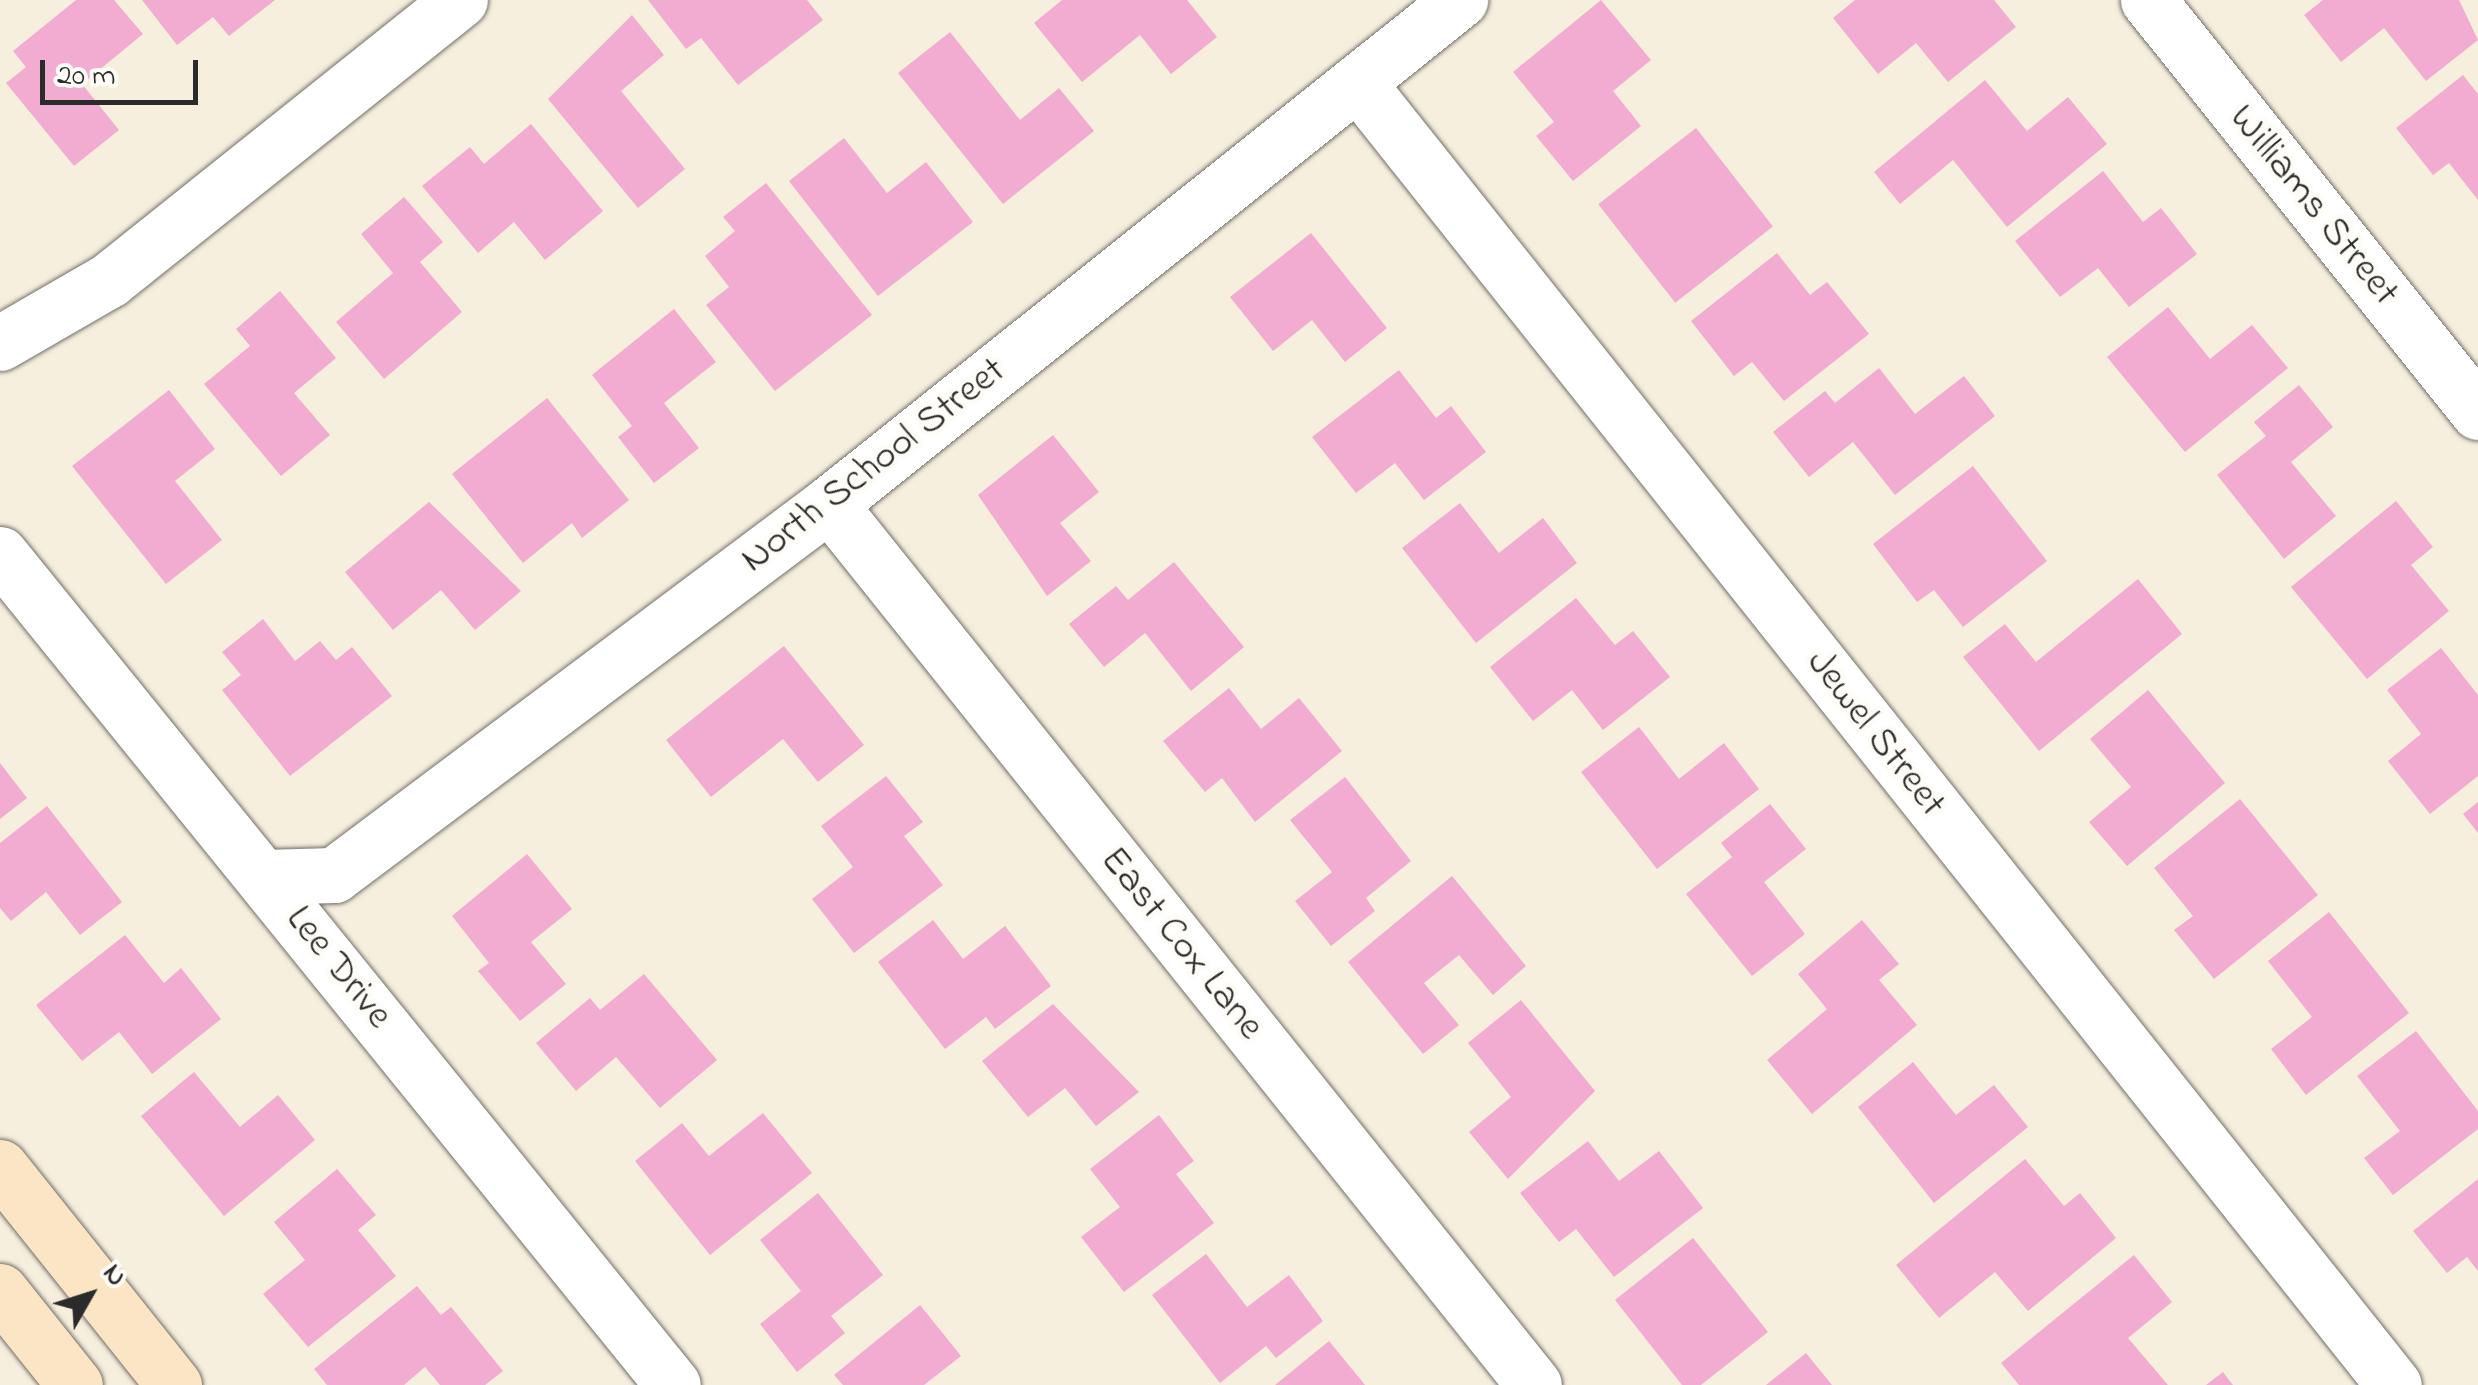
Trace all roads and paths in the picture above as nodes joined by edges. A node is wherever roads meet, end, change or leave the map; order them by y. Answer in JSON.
{"nodes":[{"id":1,"x":460,"y":0,"type":"edge"},
{"id":2,"x":1460,"y":0,"type":"edge"},
{"id":3,"x":2148,"y":0,"type":"edge"},
{"id":4,"x":1358,"y":82,"type":"junction"},
{"id":5,"x":0,"y":343,"type":"edge"},
{"id":6,"x":2478,"y":412,"type":"edge"},
{"id":7,"x":829,"y":504,"type":"junction"},
{"id":8,"x":0,"y":554,"type":"edge"},
{"id":9,"x":264,"y":876,"type":"junction"},
{"id":10,"x":0,"y":1167,"type":"edge"},
{"id":11,"x":0,"y":1290,"type":"edge"},
{"id":12,"x":75,"y":1385,"type":"edge"},
{"id":13,"x":174,"y":1385,"type":"edge"},
{"id":14,"x":673,"y":1385,"type":"edge"},
{"id":15,"x":1534,"y":1385,"type":"edge"},
{"id":16,"x":2394,"y":1385,"type":"edge"}],
"edges":[{"from":1,"to":5,"type":"street"},
{"from":2,"to":4,"type":"street","name":"North School Street"},
{"from":3,"to":6,"type":"street","name":"Williams Street"},
{"from":4,"to":7,"type":"street","name":"North School Street"},
{"from":4,"to":16,"type":"street","name":"Jewel Street"},
{"from":7,"to":9,"type":"street","name":"North School Street"},
{"from":7,"to":15,"type":"street","name":"East Cox Lane"},
{"from":8,"to":9,"type":"street","name":"Lee Drive"},
{"from":9,"to":14,"type":"street","name":"Lee Drive"},
{"from":10,"to":13,"type":"main road"},
{"from":11,"to":12,"type":"main road"}]}
